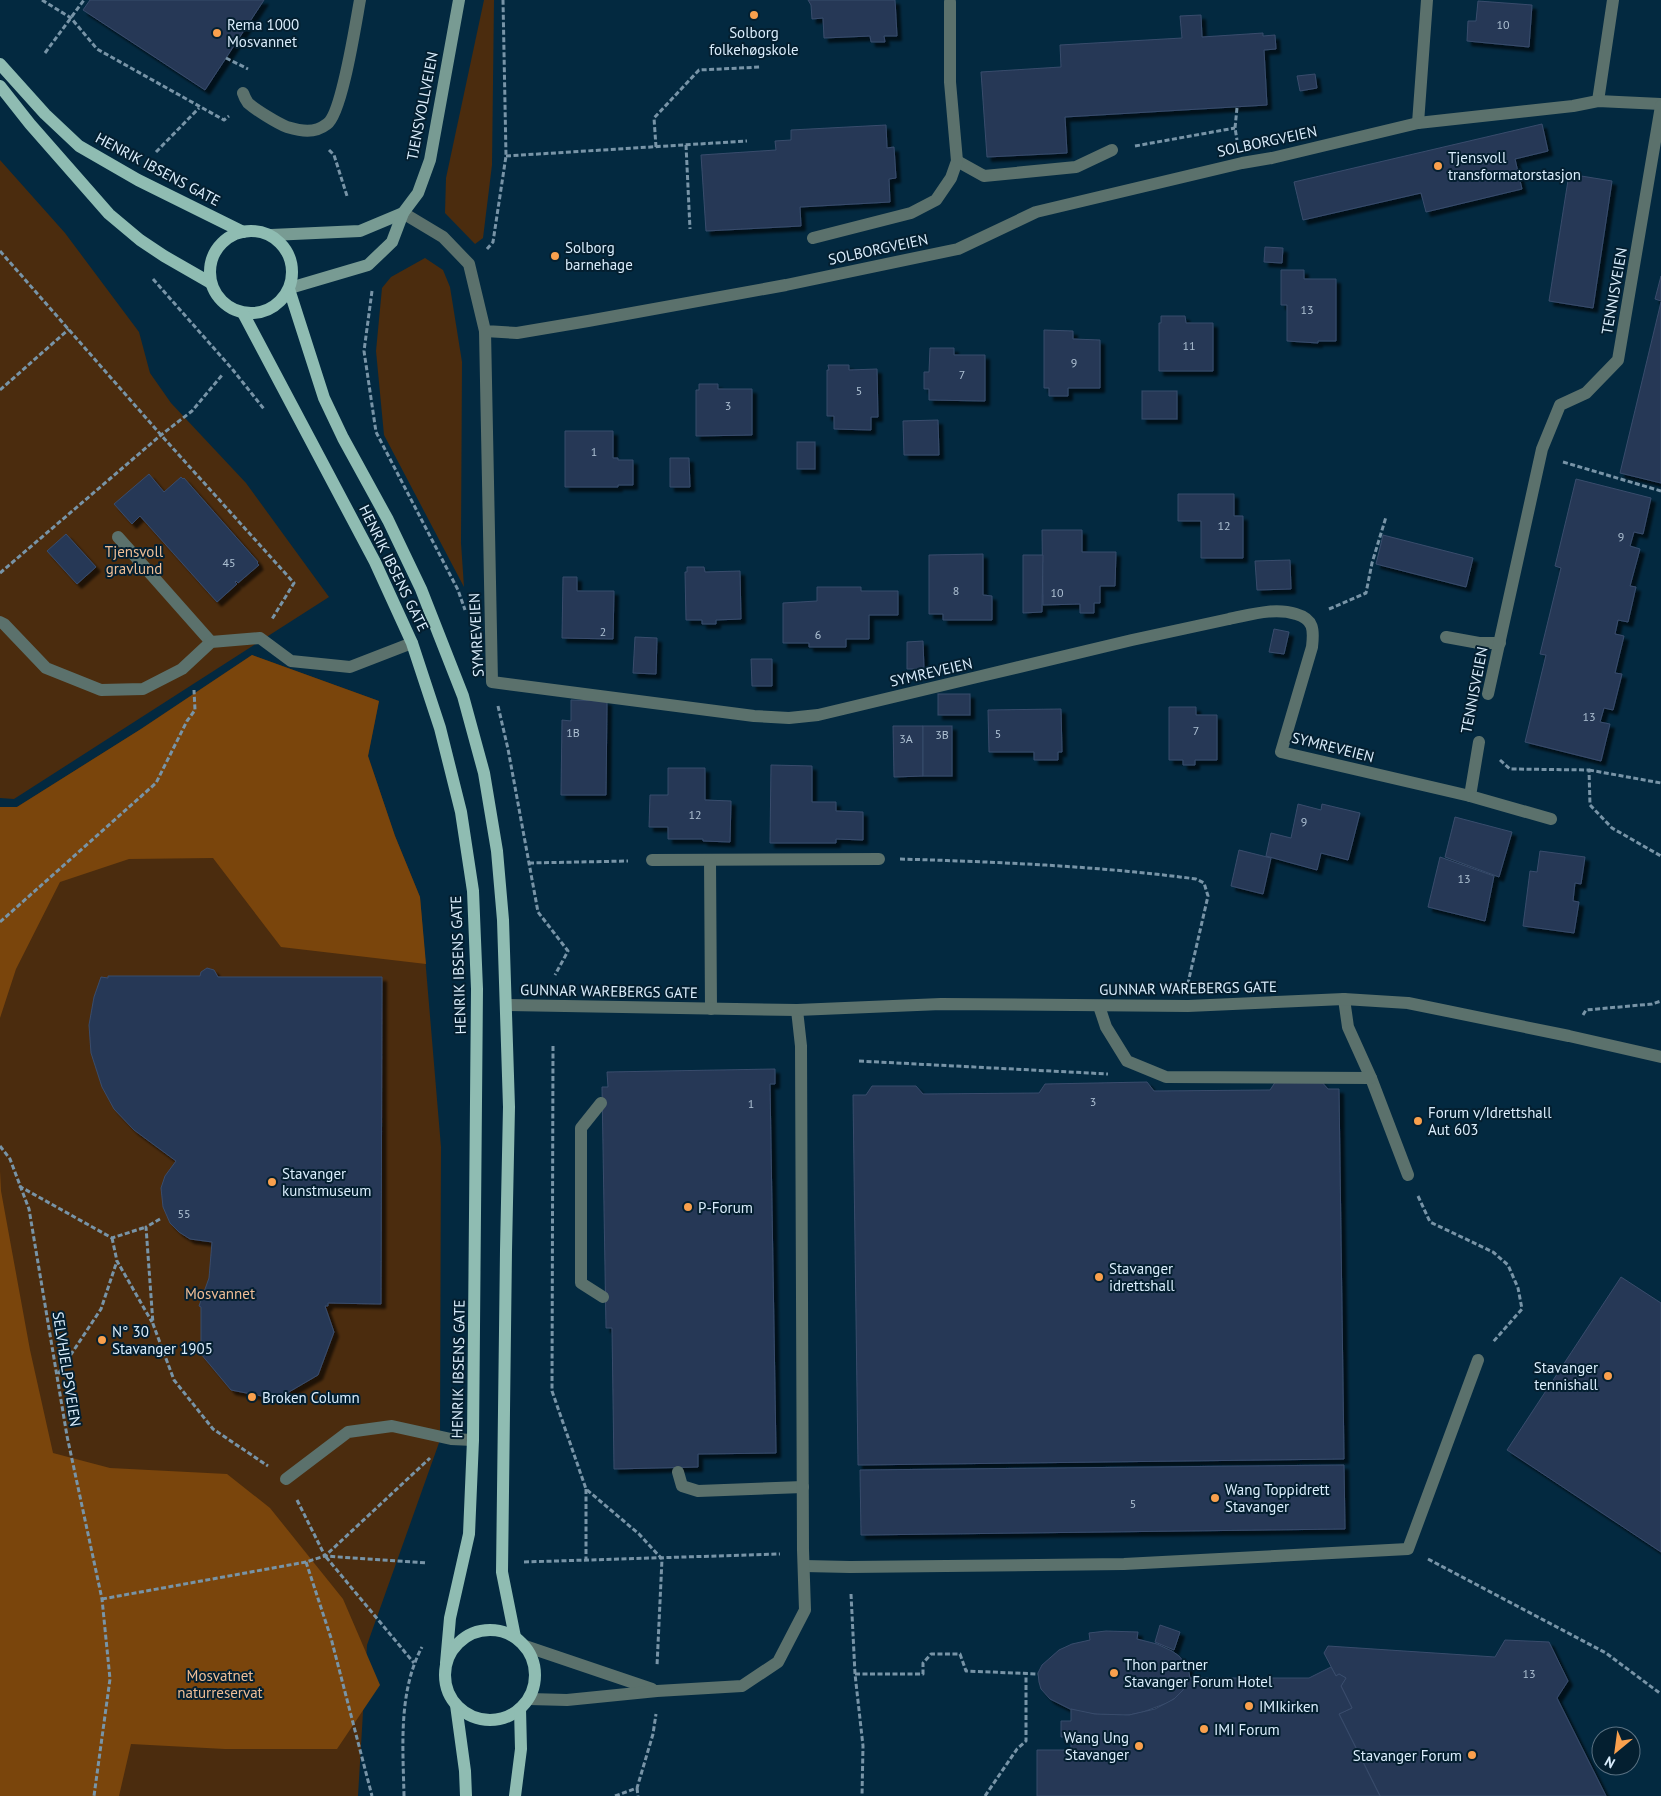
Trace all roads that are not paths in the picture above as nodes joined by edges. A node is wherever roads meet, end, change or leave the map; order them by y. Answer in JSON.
{"nodes":[{"id":1,"x":360,"y":0,"type":"edge"},
{"id":2,"x":459,"y":0,"type":"edge"},
{"id":3,"x":1427,"y":0,"type":"edge"},
{"id":4,"x":1613,"y":0,"type":"edge"},
{"id":5,"x":950,"y":2,"type":"dead end"},
{"id":6,"x":0,"y":64,"type":"edge"},
{"id":7,"x":0,"y":86,"type":"edge"},
{"id":8,"x":245,"y":98,"type":"road end"},
{"id":9,"x":1598,"y":101,"type":"junction"},
{"id":10,"x":1661,"y":105,"type":"edge"},
{"id":11,"x":1418,"y":123,"type":"junction"},
{"id":12,"x":1112,"y":150,"type":"road end"},
{"id":13,"x":957,"y":160,"type":"junction"},
{"id":14,"x":403,"y":212,"type":"junction"},
{"id":15,"x":243,"y":232,"type":"junction"},
{"id":16,"x":271,"y":235,"type":"junction"},
{"id":17,"x":813,"y":238,"type":"dead end"},
{"id":18,"x":212,"y":282,"type":"junction"},
{"id":19,"x":290,"y":288,"type":"junction"},
{"id":20,"x":243,"y":313,"type":"junction"},
{"id":21,"x":485,"y":331,"type":"junction"},
{"id":22,"x":118,"y":536,"type":"dead end"},
{"id":23,"x":0,"y":622,"type":"edge"},
{"id":24,"x":1446,"y":637,"type":"dead end"},
{"id":25,"x":211,"y":642,"type":"junction"},
{"id":26,"x":412,"y":643,"type":"junction"},
{"id":27,"x":1500,"y":643,"type":"junction"},
{"id":28,"x":1488,"y":694,"type":"dead end"},
{"id":29,"x":1480,"y":742,"type":"road end"},
{"id":30,"x":1470,"y":796,"type":"junction"},
{"id":31,"x":1551,"y":819,"type":"dead end"},
{"id":32,"x":879,"y":859,"type":"road end"},
{"id":33,"x":652,"y":860,"type":"road end"},
{"id":34,"x":710,"y":860,"type":"junction"},
{"id":35,"x":1344,"y":999,"type":"junction"},
{"id":36,"x":506,"y":1005,"type":"junction"},
{"id":37,"x":1100,"y":1006,"type":"junction"},
{"id":38,"x":711,"y":1009,"type":"junction"},
{"id":39,"x":797,"y":1010,"type":"junction"},
{"id":40,"x":1661,"y":1057,"type":"edge"},
{"id":41,"x":1371,"y":1078,"type":"junction"},
{"id":42,"x":601,"y":1103,"type":"dead end"},
{"id":43,"x":1408,"y":1175,"type":"road end"},
{"id":44,"x":603,"y":1297,"type":"dead end"},
{"id":45,"x":1478,"y":1360,"type":"road end"},
{"id":46,"x":473,"y":1440,"type":"junction"},
{"id":47,"x":678,"y":1472,"type":"dead end"},
{"id":48,"x":286,"y":1479,"type":"road end"},
{"id":49,"x":803,"y":1487,"type":"junction"},
{"id":50,"x":804,"y":1566,"type":"junction"},
{"id":51,"x":515,"y":1637,"type":"junction"},
{"id":52,"x":525,"y":1646,"type":"junction"},
{"id":53,"x":446,"y":1663,"type":"junction"},
{"id":54,"x":657,"y":1691,"type":"junction"},
{"id":55,"x":529,"y":1699,"type":"junction"},
{"id":56,"x":456,"y":1704,"type":"junction"},
{"id":57,"x":520,"y":1709,"type":"junction"},
{"id":58,"x":466,"y":1796,"type":"edge"},
{"id":59,"x":515,"y":1796,"type":"edge"}],
"edges":[{"from":1,"to":8,"type":"street"},
{"from":2,"to":14,"type":"street","name":"TJENSVOLLVEIEN"},
{"from":3,"to":11,"type":"street"},
{"from":4,"to":9,"type":"street"},
{"from":5,"to":13,"type":"street"},
{"from":6,"to":15,"type":"main road","name":"HENRIK IBSENS GATE"},
{"from":7,"to":18,"type":"main road"},
{"from":9,"to":10,"type":"street","name":"SOLBORGVEIEN"},
{"from":9,"to":11,"type":"street","name":"SOLBORGVEIEN"},
{"from":10,"to":27,"type":"street","name":"TENNISVEIEN"},
{"from":11,"to":21,"type":"street","name":"SOLBORGVEIEN"},
{"from":12,"to":13,"type":"street"},
{"from":13,"to":17,"type":"street"},
{"from":14,"to":16,"type":"street","name":"TJENSVOLLVEIEN"},
{"from":14,"to":19,"type":"street","name":"TJENSVOLLVEIEN"},
{"from":14,"to":21,"type":"street"},
{"from":15,"to":16,"type":"main road"},
{"from":15,"to":18,"type":"main road"},
{"from":16,"to":19,"type":"main road"},
{"from":18,"to":20,"type":"main road"},
{"from":19,"to":20,"type":"main road"},
{"from":19,"to":36,"type":"main road","name":"HENRIK IBSENS GATE"},
{"from":20,"to":26,"type":"main road","name":"HENRIK IBSENS GATE"},
{"from":21,"to":30,"type":"street","name":"SYMREVEIEN"},
{"from":22,"to":25,"type":"street"},
{"from":23,"to":25,"type":"street"},
{"from":24,"to":27,"type":"street","name":"TENNISVEIEN"},
{"from":25,"to":26,"type":"street"},
{"from":26,"to":46,"type":"main road","name":"HENRIK IBSENS GATE"},
{"from":27,"to":28,"type":"street","name":"TENNISVEIEN"},
{"from":29,"to":30,"type":"street"},
{"from":30,"to":31,"type":"street","name":"SYMREVEIEN"},
{"from":32,"to":34,"type":"street"},
{"from":33,"to":34,"type":"street"},
{"from":34,"to":38,"type":"street","name":"GUNNAR WAREBERGS GATE"},
{"from":35,"to":37,"type":"street","name":"GUNNAR WAREBERGS GATE"},
{"from":35,"to":40,"type":"street","name":"GUNNAR WAREBERGS GATE"},
{"from":35,"to":41,"type":"street"},
{"from":36,"to":38,"type":"street","name":"GUNNAR WAREBERGS GATE"},
{"from":36,"to":51,"type":"main road","name":"HENRIK IBSENS GATE"},
{"from":37,"to":39,"type":"street","name":"GUNNAR WAREBERGS GATE"},
{"from":37,"to":41,"type":"street"},
{"from":38,"to":39,"type":"street","name":"GUNNAR WAREBERGS GATE"},
{"from":39,"to":49,"type":"street"},
{"from":41,"to":43,"type":"street"},
{"from":42,"to":44,"type":"street"},
{"from":45,"to":50,"type":"street"},
{"from":46,"to":48,"type":"street"},
{"from":46,"to":53,"type":"main road","name":"HENRIK IBSENS GATE"},
{"from":47,"to":49,"type":"street"},
{"from":49,"to":50,"type":"street"},
{"from":50,"to":54,"type":"street"},
{"from":51,"to":52,"type":"main road"},
{"from":51,"to":53,"type":"main road"},
{"from":52,"to":54,"type":"street"},
{"from":52,"to":55,"type":"main road"},
{"from":53,"to":56,"type":"main road"},
{"from":54,"to":55,"type":"street"},
{"from":55,"to":57,"type":"main road"},
{"from":56,"to":57,"type":"main road"},
{"from":56,"to":58,"type":"main road"},
{"from":57,"to":59,"type":"main road"}]}
